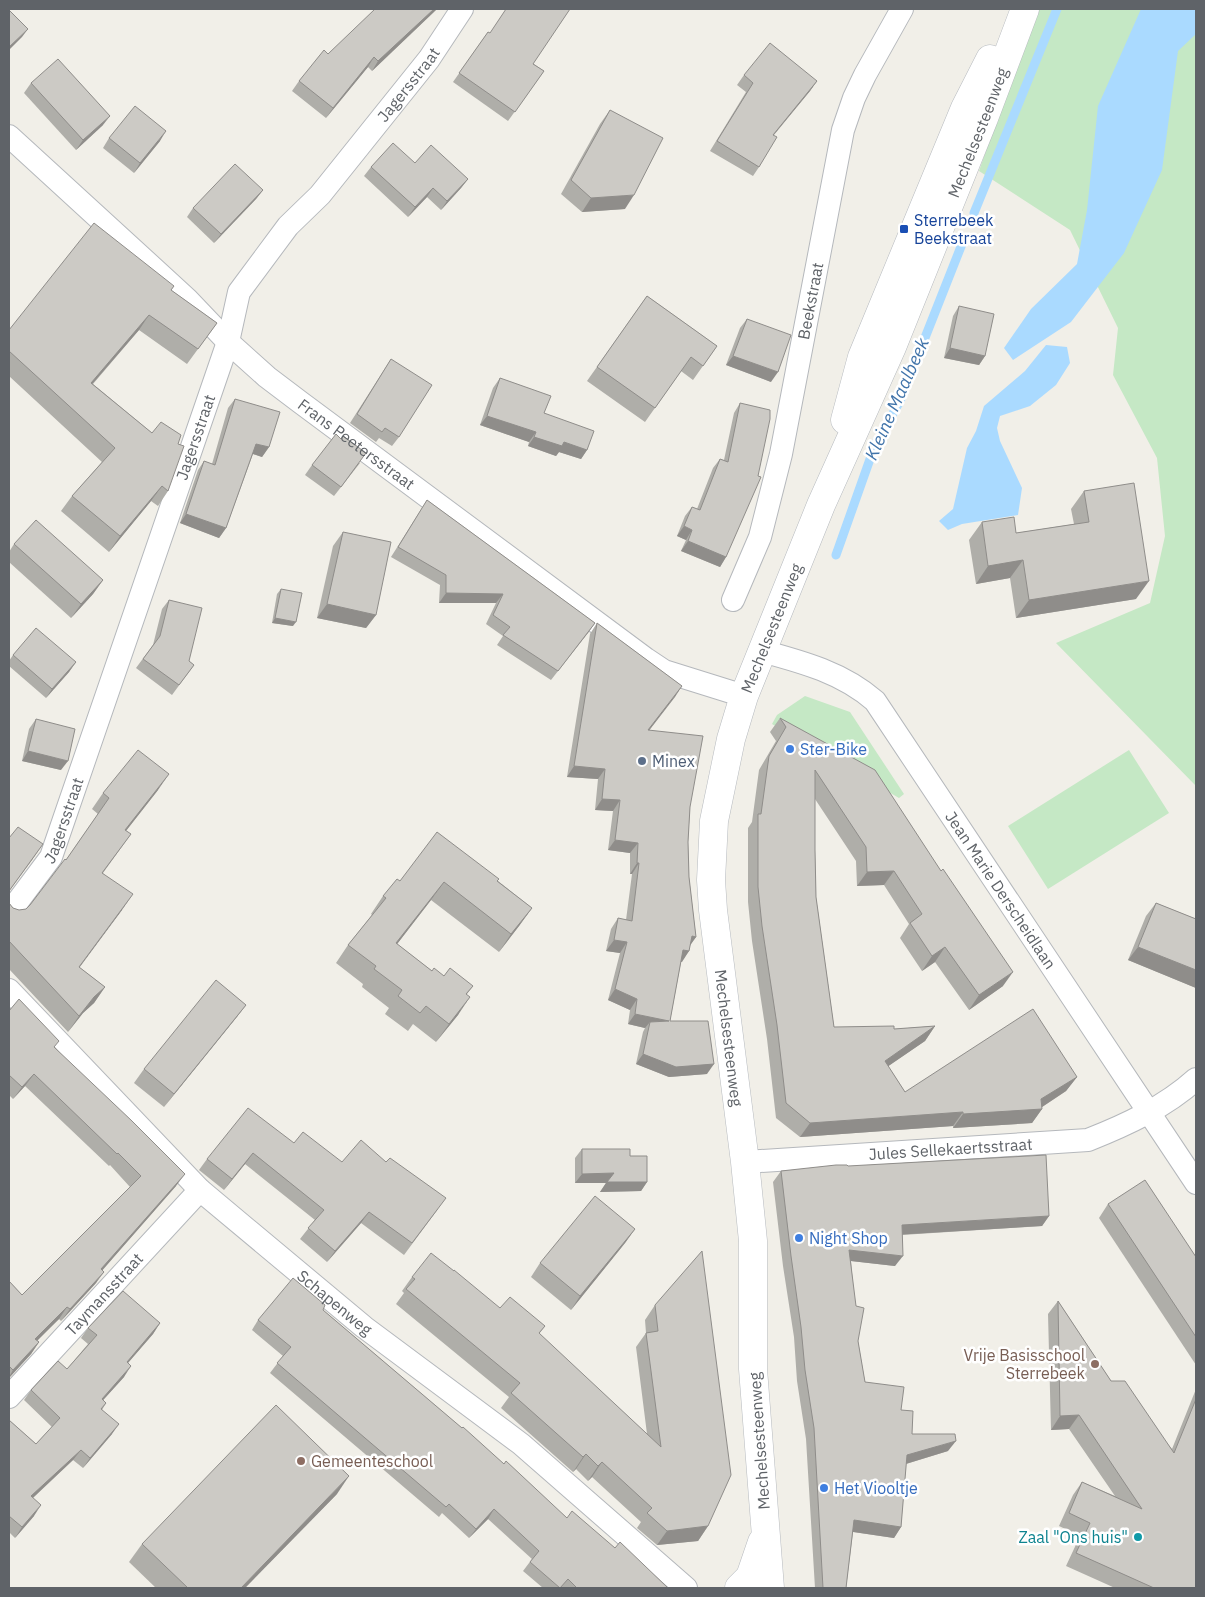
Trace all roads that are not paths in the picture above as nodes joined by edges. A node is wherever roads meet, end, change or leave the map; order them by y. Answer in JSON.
{"nodes":[{"id":1,"x":462,"y":9,"type":"edge"},
{"id":2,"x":902,"y":9,"type":"edge"},
{"id":3,"x":1016,"y":9,"type":"edge"},
{"id":4,"x":1026,"y":9,"type":"edge"},
{"id":5,"x":9,"y":136,"type":"edge"},
{"id":6,"x":228,"y":342,"type":"junction"},
{"id":7,"x":822,"y":505,"type":"junction"},
{"id":8,"x":733,"y":600,"type":"dead end"},
{"id":9,"x":762,"y":651,"type":"junction"},
{"id":10,"x":744,"y":696,"type":"junction"},
{"id":11,"x":9,"y":913,"type":"edge"},
{"id":12,"x":9,"y":990,"type":"edge"},
{"id":13,"x":1196,"y":1079,"type":"edge"},
{"id":14,"x":1150,"y":1112,"type":"junction"},
{"id":15,"x":746,"y":1162,"type":"junction"},
{"id":16,"x":1196,"y":1183,"type":"edge"},
{"id":17,"x":200,"y":1190,"type":"junction"},
{"id":18,"x":9,"y":1397,"type":"edge"},
{"id":19,"x":766,"y":1531,"type":"junction"},
{"id":20,"x":686,"y":1588,"type":"edge"},
{"id":21,"x":739,"y":1588,"type":"edge"},
{"id":22,"x":770,"y":1588,"type":"edge"}],
"edges":[{"from":1,"to":6,"type":"street","name":"Jagersstraat"},
{"from":2,"to":8,"type":"street","name":"Beekstraat"},
{"from":3,"to":7,"type":"main road","name":"Mechelsesteenweg"},
{"from":4,"to":7,"type":"main road","name":"Mechelsesteenweg"},
{"from":5,"to":6,"type":"street","name":"Frans Peetersstraat"},
{"from":6,"to":10,"type":"street","name":"Frans Peetersstraat"},
{"from":6,"to":11,"type":"street","name":"Jagersstraat"},
{"from":7,"to":9,"type":"main road","name":"Mechelsesteenweg"},
{"from":9,"to":10,"type":"main road","name":"Mechelsesteenweg"},
{"from":9,"to":14,"type":"street","name":"Jean Marie Derscheidlaan"},
{"from":10,"to":15,"type":"main road","name":"Mechelsesteenweg"},
{"from":12,"to":17,"type":"street","name":"Schapenweg"},
{"from":13,"to":14,"type":"street","name":"Jules Sellekaertsstraat"},
{"from":14,"to":15,"type":"street","name":"Jules Sellekaertsstraat"},
{"from":14,"to":16,"type":"street","name":"Jean Marie Derscheidlaan"},
{"from":15,"to":19,"type":"main road","name":"Mechelsesteenweg"},
{"from":17,"to":18,"type":"street","name":"Taymansstraat"},
{"from":17,"to":20,"type":"street","name":"Schapenweg"},
{"from":19,"to":21,"type":"main road"},
{"from":19,"to":22,"type":"main road","name":"Mechelsesteenweg"}]}
